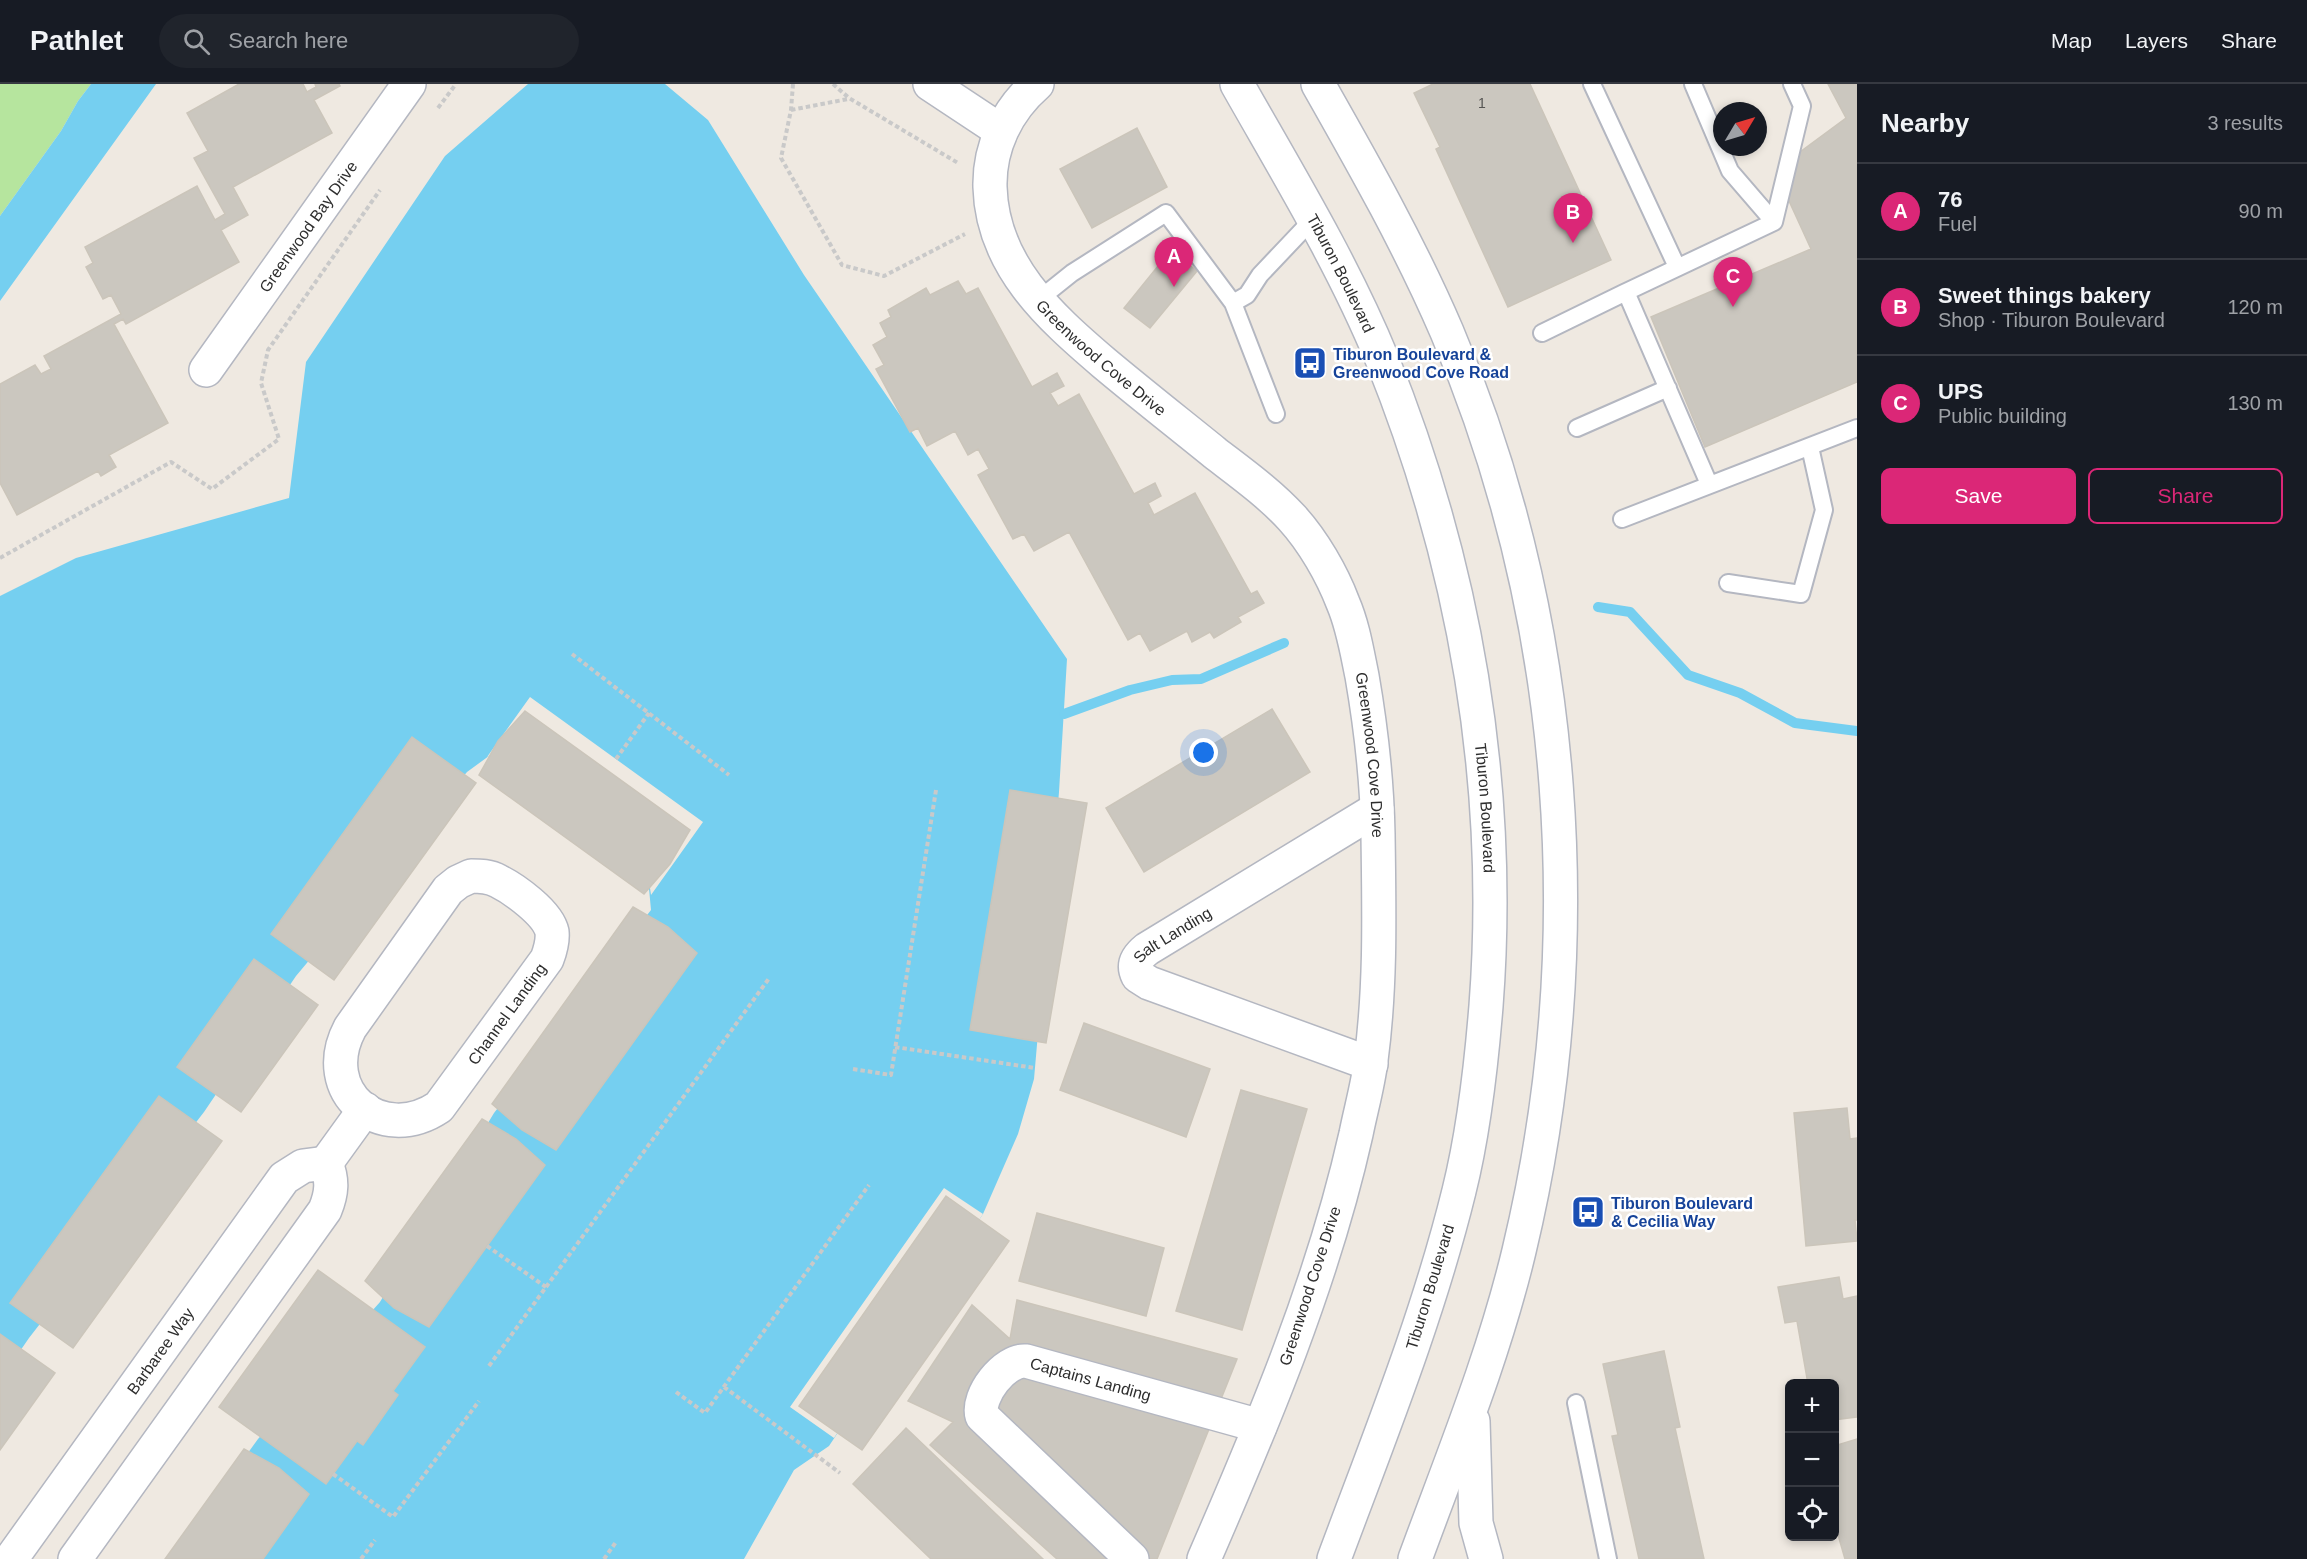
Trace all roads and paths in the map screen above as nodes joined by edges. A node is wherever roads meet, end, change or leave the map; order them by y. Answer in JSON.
{"nodes":[{"id":1,"x":409,"y":84,"type":"edge"},
{"id":2,"x":793,"y":84,"type":"edge"},
{"id":3,"x":832,"y":84,"type":"edge"},
{"id":4,"x":930,"y":84,"type":"edge"},
{"id":5,"x":1037,"y":84,"type":"edge"},
{"id":6,"x":1237,"y":84,"type":"edge"},
{"id":7,"x":1318,"y":84,"type":"edge"},
{"id":8,"x":1592,"y":84,"type":"edge"},
{"id":9,"x":1693,"y":84,"type":"edge"},
{"id":10,"x":1792,"y":84,"type":"edge"},
{"id":11,"x":849,"y":99,"type":"junction"},
{"id":12,"x":791,"y":110,"type":"junction"},
{"id":13,"x":1001,"y":131,"type":"junction"},
{"id":14,"x":990,"y":182,"type":"junction"},
{"id":15,"x":994,"y":219,"type":"junction"},
{"id":16,"x":1313,"y":219,"type":"junction"},
{"id":17,"x":1774,"y":222,"type":"junction"},
{"id":18,"x":1677,"y":267,"type":"junction"},
{"id":19,"x":1626,"y":292,"type":"junction"},
{"id":20,"x":1037,"y":301,"type":"junction"},
{"id":21,"x":1233,"y":303,"type":"junction"},
{"id":22,"x":1542,"y":333,"type":"dead end"},
{"id":23,"x":206,"y":370,"type":"dead end"},
{"id":24,"x":1668,"y":388,"type":"junction"},
{"id":25,"x":1276,"y":414,"type":"dead end"},
{"id":26,"x":1577,"y":428,"type":"dead end"},
{"id":27,"x":1857,"y":428,"type":"edge"},
{"id":28,"x":1810,"y":447,"type":"junction"},
{"id":29,"x":1709,"y":484,"type":"junction"},
{"id":30,"x":1622,"y":519,"type":"dead end"},
{"id":31,"x":1728,"y":583,"type":"dead end"},
{"id":32,"x":572,"y":654,"type":"dead end"},
{"id":33,"x":648,"y":713,"type":"junction"},
{"id":34,"x":616,"y":759,"type":"dead end"},
{"id":35,"x":729,"y":775,"type":"dead end"},
{"id":36,"x":936,"y":790,"type":"dead end"},
{"id":37,"x":1377,"y":809,"type":"junction"},
{"id":38,"x":770,"y":977,"type":"dead end"},
{"id":39,"x":895,"y":1047,"type":"junction"},
{"id":40,"x":1371,"y":1064,"type":"junction"},
{"id":41,"x":1035,"y":1068,"type":"dead end"},
{"id":42,"x":853,"y":1069,"type":"dead end"},
{"id":43,"x":365,"y":1109,"type":"junction"},
{"id":44,"x":326,"y":1163,"type":"junction"},
{"id":45,"x":869,"y":1185,"type":"dead end"},
{"id":46,"x":487,"y":1246,"type":"dead end"},
{"id":47,"x":546,"y":1287,"type":"junction"},
{"id":48,"x":489,"y":1366,"type":"dead end"},
{"id":49,"x":724,"y":1387,"type":"junction"},
{"id":50,"x":676,"y":1392,"type":"dead end"},
{"id":51,"x":479,"y":1401,"type":"dead end"},
{"id":52,"x":1576,"y":1403,"type":"dead end"},
{"id":53,"x":1473,"y":1404,"type":"junction"},
{"id":54,"x":1260,"y":1426,"type":"junction"},
{"id":55,"x":840,"y":1473,"type":"dead end"},
{"id":56,"x":333,"y":1474,"type":"dead end"},
{"id":57,"x":375,"y":1540,"type":"dead end"},
{"id":58,"x":616,"y":1542,"type":"dead end"},
{"id":59,"x":10,"y":1559,"type":"edge"},
{"id":60,"x":75,"y":1559,"type":"edge"},
{"id":61,"x":361,"y":1559,"type":"edge"},
{"id":62,"x":604,"y":1559,"type":"edge"},
{"id":63,"x":1131,"y":1559,"type":"edge"},
{"id":64,"x":1204,"y":1559,"type":"edge"},
{"id":65,"x":1334,"y":1559,"type":"edge"},
{"id":66,"x":1415,"y":1559,"type":"edge"},
{"id":67,"x":1486,"y":1559,"type":"edge"},
{"id":68,"x":1608,"y":1559,"type":"edge"}],
"edges":[{"from":1,"to":23,"type":"street","name":"Greenwood Bay Drive"},
{"from":2,"to":12,"type":"path"},
{"from":3,"to":11,"type":"path"},
{"from":4,"to":13,"type":"street"},
{"from":5,"to":13,"type":"street","name":"Greenwood Cove Drive"},
{"from":6,"to":16,"type":"street","name":"Tiburon Boulevard"},
{"from":7,"to":53,"type":"street"},
{"from":8,"to":18,"type":"lane"},
{"from":9,"to":17,"type":"lane"},
{"from":10,"to":17,"type":"lane"},
{"from":11,"to":12,"type":"path"},
{"from":11,"to":14,"type":"path"},
{"from":12,"to":15,"type":"path"},
{"from":13,"to":14,"type":"street","name":"Greenwood Cove Drive"},
{"from":14,"to":15,"type":"street","name":"Greenwood Cove Drive"},
{"from":15,"to":20,"type":"street","name":"Greenwood Cove Drive"},
{"from":16,"to":21,"type":"lane"},
{"from":16,"to":65,"type":"street","name":"Tiburon Boulevard"},
{"from":17,"to":18,"type":"lane"},
{"from":18,"to":19,"type":"lane"},
{"from":19,"to":22,"type":"lane"},
{"from":19,"to":24,"type":"lane"},
{"from":20,"to":21,"type":"lane"},
{"from":20,"to":37,"type":"street","name":"Greenwood Cove Drive"},
{"from":21,"to":25,"type":"lane"},
{"from":24,"to":26,"type":"lane"},
{"from":24,"to":29,"type":"lane"},
{"from":27,"to":28,"type":"lane"},
{"from":28,"to":29,"type":"lane"},
{"from":28,"to":31,"type":"lane"},
{"from":29,"to":30,"type":"lane"},
{"from":32,"to":33,"type":"path"},
{"from":33,"to":34,"type":"path"},
{"from":33,"to":35,"type":"path"},
{"from":36,"to":39,"type":"path"},
{"from":37,"to":40,"type":"street","name":"Greenwood Cove Drive"},
{"from":37,"to":40,"type":"street","name":"Salt Landing"},
{"from":38,"to":47,"type":"path"},
{"from":39,"to":41,"type":"path"},
{"from":39,"to":42,"type":"path"},
{"from":40,"to":54,"type":"street","name":"Greenwood Cove Drive"},
{"from":43,"to":43,"type":"street","name":"Channel Landing"},
{"from":43,"to":44,"type":"street"},
{"from":44,"to":59,"type":"street","name":"Barbaree Way"},
{"from":44,"to":60,"type":"street"},
{"from":45,"to":49,"type":"path"},
{"from":46,"to":47,"type":"path"},
{"from":47,"to":48,"type":"path"},
{"from":49,"to":50,"type":"path"},
{"from":49,"to":55,"type":"path"},
{"from":51,"to":56,"type":"path"},
{"from":52,"to":68,"type":"lane"},
{"from":53,"to":66,"type":"street"},
{"from":53,"to":67,"type":"street"},
{"from":54,"to":63,"type":"street","name":"Captains Landing"},
{"from":54,"to":64,"type":"street","name":"Greenwood Cove Drive"},
{"from":57,"to":61,"type":"path"},
{"from":58,"to":62,"type":"path"}]}
